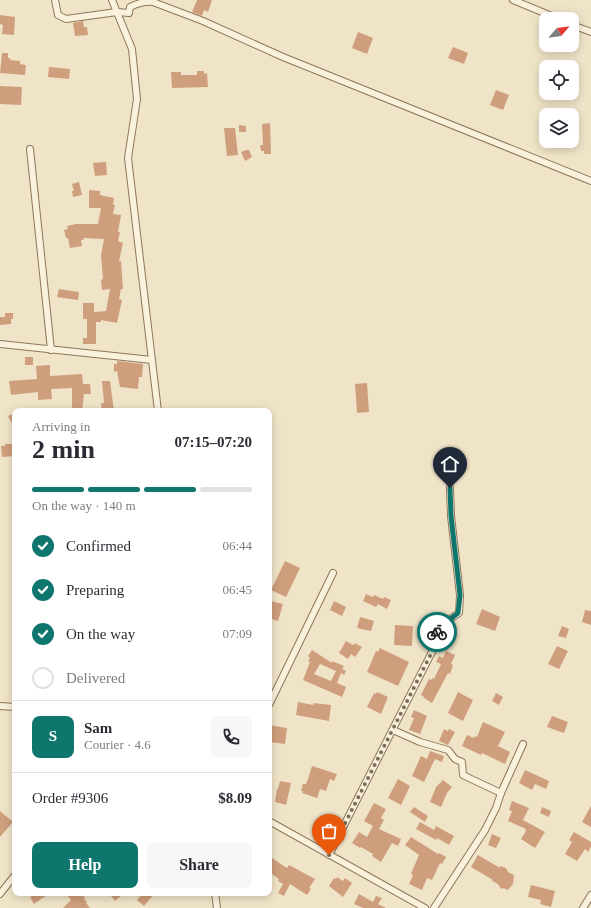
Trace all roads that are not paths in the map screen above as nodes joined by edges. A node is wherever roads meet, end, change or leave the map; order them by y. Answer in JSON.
{"nodes":[{"id":1,"x":55,"y":0,"type":"edge"},
{"id":2,"x":112,"y":0,"type":"edge"},
{"id":3,"x":513,"y":0,"type":"edge"},
{"id":4,"x":117,"y":12,"type":"junction"},
{"id":5,"x":541,"y":12,"type":"edge"},
{"id":6,"x":579,"y":28,"type":"edge"},
{"id":7,"x":591,"y":32,"type":"edge"},
{"id":8,"x":30,"y":149,"type":"dead end"},
{"id":9,"x":591,"y":182,"type":"edge"},
{"id":10,"x":0,"y":344,"type":"edge"},
{"id":11,"x":51,"y":350,"type":"junction"},
{"id":12,"x":152,"y":360,"type":"junction"},
{"id":13,"x":158,"y":408,"type":"edge"},
{"id":14,"x":450,"y":488,"type":"dead end"},
{"id":15,"x":333,"y":573,"type":"dead end"},
{"id":16,"x":272,"y":699,"type":"edge"},
{"id":17,"x":0,"y":706,"type":"edge"},
{"id":18,"x":12,"y":707,"type":"edge"},
{"id":19,"x":393,"y":730,"type":"junction"},
{"id":20,"x":523,"y":744,"type":"dead end"},
{"id":21,"x":501,"y":793,"type":"junction"},
{"id":22,"x":272,"y":823,"type":"edge"},
{"id":23,"x":329,"y":855,"type":"junction"},
{"id":24,"x":12,"y":879,"type":"edge"},
{"id":25,"x":0,"y":894,"type":"edge"},
{"id":26,"x":591,"y":895,"type":"edge"},
{"id":27,"x":215,"y":896,"type":"edge"},
{"id":28,"x":217,"y":908,"type":"edge"},
{"id":29,"x":425,"y":908,"type":"edge"},
{"id":30,"x":434,"y":908,"type":"edge"},
{"id":31,"x":583,"y":908,"type":"edge"}],
"edges":[{"from":1,"to":4,"type":"street"},
{"from":2,"to":4,"type":"street"},
{"from":3,"to":5,"type":"street"},
{"from":4,"to":9,"type":"street"},
{"from":4,"to":12,"type":"street"},
{"from":6,"to":7,"type":"street"},
{"from":8,"to":11,"type":"street"},
{"from":10,"to":11,"type":"street"},
{"from":11,"to":12,"type":"street"},
{"from":12,"to":13,"type":"street"},
{"from":14,"to":19,"type":"street"},
{"from":15,"to":16,"type":"street"},
{"from":17,"to":18,"type":"street"},
{"from":19,"to":21,"type":"street"},
{"from":19,"to":23,"type":"street"},
{"from":20,"to":21,"type":"street"},
{"from":21,"to":30,"type":"street"},
{"from":22,"to":23,"type":"street"},
{"from":23,"to":29,"type":"street"},
{"from":24,"to":25,"type":"street"},
{"from":26,"to":31,"type":"street"},
{"from":27,"to":28,"type":"street"}]}
